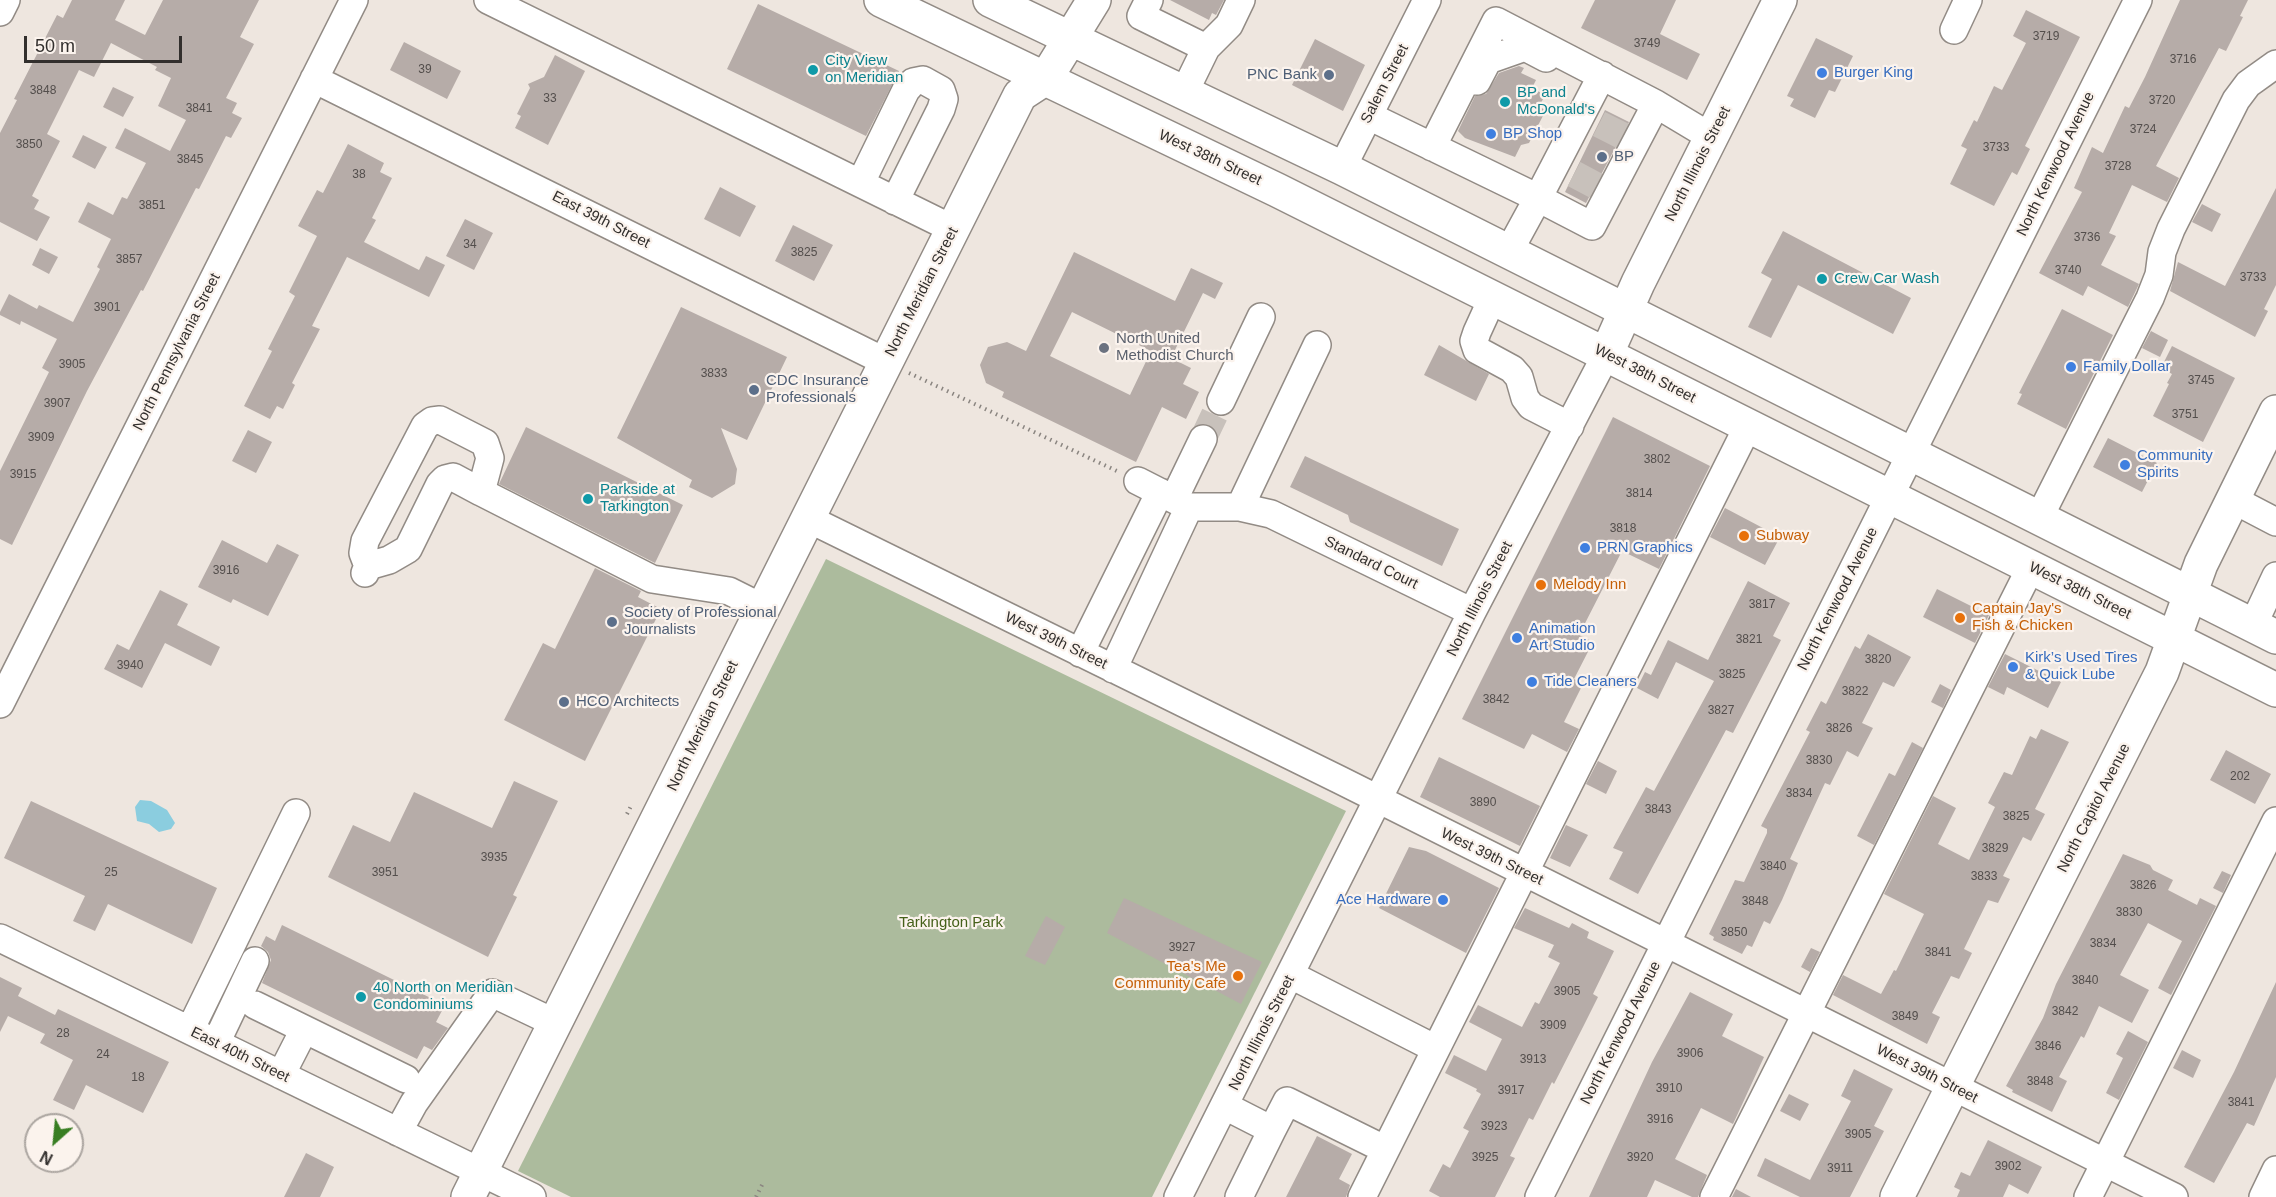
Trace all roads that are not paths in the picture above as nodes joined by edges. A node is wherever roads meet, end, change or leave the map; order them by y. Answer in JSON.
{"nodes":[{"id":1,"x":6,"y":0,"type":"edge"},
{"id":2,"x":354,"y":0,"type":"edge"},
{"id":3,"x":489,"y":0,"type":"edge"},
{"id":4,"x":881,"y":0,"type":"edge"},
{"id":5,"x":990,"y":0,"type":"edge"},
{"id":6,"x":1094,"y":0,"type":"edge"},
{"id":7,"x":1241,"y":0,"type":"edge"},
{"id":8,"x":1427,"y":0,"type":"edge"},
{"id":9,"x":1780,"y":0,"type":"edge"},
{"id":10,"x":1968,"y":0,"type":"edge"},
{"id":11,"x":2138,"y":0,"type":"edge"},
{"id":12,"x":1140,"y":3,"type":"edge"},
{"id":13,"x":1033,"y":9,"type":"edge"},
{"id":14,"x":0,"y":12,"type":"edge"},
{"id":15,"x":1954,"y":30,"type":"dead end"},
{"id":16,"x":1071,"y":38,"type":"junction"},
{"id":17,"x":1206,"y":48,"type":"junction"},
{"id":18,"x":1012,"y":62,"type":"junction"},
{"id":19,"x":2276,"y":64,"type":"edge"},
{"id":20,"x":314,"y":79,"type":"junction"},
{"id":21,"x":1033,"y":87,"type":"junction"},
{"id":22,"x":1184,"y":93,"type":"junction"},
{"id":23,"x":1593,"y":102,"type":"junction"},
{"id":24,"x":1656,"y":104,"type":"junction"},
{"id":25,"x":1369,"y":116,"type":"junction"},
{"id":26,"x":773,"y":129,"type":"dead end"},
{"id":27,"x":1711,"y":137,"type":"junction"},
{"id":28,"x":1435,"y":141,"type":"junction"},
{"id":29,"x":1342,"y":168,"type":"junction"},
{"id":30,"x":865,"y":174,"type":"junction"},
{"id":31,"x":898,"y":196,"type":"junction"},
{"id":32,"x":1538,"y":198,"type":"junction"},
{"id":33,"x":953,"y":229,"type":"junction"},
{"id":34,"x":1508,"y":254,"type":"junction"},
{"id":35,"x":1493,"y":297,"type":"junction"},
{"id":36,"x":1625,"y":311,"type":"junction"},
{"id":37,"x":1261,"y":317,"type":"dead end"},
{"id":38,"x":1317,"y":345,"type":"dead end"},
{"id":39,"x":1606,"y":355,"type":"junction"},
{"id":40,"x":886,"y":362,"type":"junction"},
{"id":41,"x":1221,"y":401,"type":"tunnel mouth"},
{"id":42,"x":2276,"y":412,"type":"edge"},
{"id":43,"x":1570,"y":426,"type":"junction"},
{"id":44,"x":1748,"y":426,"type":"junction"},
{"id":45,"x":1203,"y":439,"type":"tunnel mouth"},
{"id":46,"x":1911,"y":455,"type":"junction"},
{"id":47,"x":482,"y":492,"type":"junction"},
{"id":48,"x":1165,"y":495,"type":"junction"},
{"id":49,"x":1890,"y":497,"type":"junction"},
{"id":50,"x":2232,"y":499,"type":"junction"},
{"id":51,"x":1240,"y":507,"type":"junction"},
{"id":52,"x":2039,"y":518,"type":"junction"},
{"id":53,"x":808,"y":519,"type":"junction"},
{"id":54,"x":2276,"y":522,"type":"edge"},
{"id":55,"x":2031,"y":567,"type":"junction"},
{"id":56,"x":2190,"y":594,"type":"junction"},
{"id":57,"x":763,"y":608,"type":"junction"},
{"id":58,"x":2269,"y":608,"type":"edge"},
{"id":59,"x":1472,"y":612,"type":"junction"},
{"id":60,"x":2175,"y":638,"type":"junction"},
{"id":61,"x":1080,"y":652,"type":"junction"},
{"id":62,"x":1113,"y":669,"type":"junction"},
{"id":63,"x":2276,"y":690,"type":"edge"},
{"id":64,"x":0,"y":704,"type":"edge"},
{"id":65,"x":1378,"y":800,"type":"junction"},
{"id":66,"x":296,"y":813,"type":"dead end"},
{"id":67,"x":2276,"y":821,"type":"edge"},
{"id":68,"x":1524,"y":873,"type":"junction"},
{"id":69,"x":0,"y":938,"type":"edge"},
{"id":70,"x":1666,"y":943,"type":"junction"},
{"id":71,"x":255,"y":961,"type":"dead end"},
{"id":72,"x":1291,"y":975,"type":"junction"},
{"id":73,"x":255,"y":1005,"type":"dead end"},
{"id":74,"x":1806,"y":1014,"type":"junction"},
{"id":75,"x":555,"y":1023,"type":"junction"},
{"id":76,"x":190,"y":1030,"type":"junction"},
{"id":77,"x":304,"y":1030,"type":"junction"},
{"id":78,"x":216,"y":1043,"type":"junction"},
{"id":79,"x":1436,"y":1049,"type":"junction"},
{"id":80,"x":281,"y":1075,"type":"junction"},
{"id":81,"x":406,"y":1079,"type":"dead end"},
{"id":82,"x":1953,"y":1087,"type":"junction"},
{"id":83,"x":1225,"y":1106,"type":"junction"},
{"id":84,"x":1272,"y":1130,"type":"junction"},
{"id":85,"x":398,"y":1132,"type":"junction"},
{"id":86,"x":1374,"y":1144,"type":"dead end"},
{"id":87,"x":2105,"y":1163,"type":"junction"},
{"id":88,"x":2276,"y":1170,"type":"edge"},
{"id":89,"x":474,"y":1185,"type":"edge"},
{"id":90,"x":532,"y":1197,"type":"edge"},
{"id":91,"x":1178,"y":1197,"type":"edge"},
{"id":92,"x":1239,"y":1197,"type":"edge"},
{"id":93,"x":1362,"y":1197,"type":"edge"},
{"id":94,"x":1539,"y":1197,"type":"edge"},
{"id":95,"x":1714,"y":1197,"type":"edge"},
{"id":96,"x":1897,"y":1197,"type":"edge"},
{"id":97,"x":2088,"y":1197,"type":"edge"},
{"id":98,"x":2174,"y":1197,"type":"edge"},
{"id":99,"x":2263,"y":1197,"type":"edge"}],
"edges":[{"from":1,"to":14,"type":"street"},
{"from":2,"to":20,"type":"street","name":"North Pennsylvania Street"},
{"from":3,"to":31,"type":"street"},
{"from":4,"to":18,"type":"main road","name":"West 38th Street"},
{"from":5,"to":13,"type":"main road"},
{"from":6,"to":16,"type":"main road","name":"North Meridian Street"},
{"from":7,"to":17,"type":"street"},
{"from":8,"to":25,"type":"street","name":"Salem Street"},
{"from":9,"to":27,"type":"main road","name":"North Illinois Street"},
{"from":10,"to":15,"type":"street"},
{"from":11,"to":46,"type":"street","name":"North Kenwood Avenue"},
{"from":12,"to":17,"type":"street"},
{"from":13,"to":16,"type":"main road"},
{"from":13,"to":18,"type":"main road"},
{"from":16,"to":21,"type":"main road","name":"North Meridian Street"},
{"from":16,"to":22,"type":"main road"},
{"from":17,"to":22,"type":"street"},
{"from":18,"to":21,"type":"main road","name":"West 38th Street"},
{"from":19,"to":52,"type":"street"},
{"from":20,"to":40,"type":"street","name":"East 39th Street"},
{"from":20,"to":64,"type":"street","name":"North Pennsylvania Street"},
{"from":21,"to":33,"type":"main road","name":"North Meridian Street"},
{"from":21,"to":35,"type":"main road","name":"West 38th Street"},
{"from":22,"to":29,"type":"main road"},
{"from":23,"to":24,"type":"street"},
{"from":23,"to":28,"type":"street"},
{"from":23,"to":32,"type":"street"},
{"from":24,"to":27,"type":"street"},
{"from":24,"to":32,"type":"street"},
{"from":25,"to":28,"type":"street"},
{"from":25,"to":29,"type":"street","name":"Salem Street"},
{"from":26,"to":30,"type":"street"},
{"from":27,"to":36,"type":"main road","name":"North Illinois Street"},
{"from":28,"to":32,"type":"street"},
{"from":29,"to":34,"type":"main road"},
{"from":30,"to":31,"type":"street"},
{"from":30,"to":31,"type":"street"},
{"from":31,"to":33,"type":"street"},
{"from":32,"to":34,"type":"street"},
{"from":33,"to":40,"type":"main road","name":"North Meridian Street"},
{"from":34,"to":36,"type":"main road"},
{"from":35,"to":39,"type":"main road","name":"West 38th Street"},
{"from":35,"to":43,"type":"street"},
{"from":36,"to":39,"type":"main road","name":"North Illinois Street"},
{"from":36,"to":46,"type":"main road"},
{"from":37,"to":41,"type":"street"},
{"from":38,"to":51,"type":"street"},
{"from":39,"to":43,"type":"street","name":"North Illinois Street"},
{"from":39,"to":44,"type":"main road","name":"West 38th Street"},
{"from":40,"to":53,"type":"main road","name":"North Meridian Street"},
{"from":42,"to":50,"type":"main road","name":"North Capitol Avenue"},
{"from":43,"to":59,"type":"street","name":"North Illinois Street"},
{"from":44,"to":49,"type":"main road","name":"West 38th Street"},
{"from":44,"to":68,"type":"street"},
{"from":45,"to":48,"type":"street"},
{"from":46,"to":49,"type":"street","name":"North Kenwood Avenue"},
{"from":46,"to":52,"type":"main road"},
{"from":47,"to":47,"type":"street"},
{"from":47,"to":57,"type":"street"},
{"from":48,"to":51,"type":"street","name":"Standard Court"},
{"from":48,"to":61,"type":"street"},
{"from":48,"to":62,"type":"street"},
{"from":49,"to":55,"type":"main road","name":"West 38th Street"},
{"from":49,"to":70,"type":"street","name":"North Kenwood Avenue"},
{"from":50,"to":54,"type":"street"},
{"from":50,"to":56,"type":"main road","name":"North Capitol Avenue"},
{"from":51,"to":59,"type":"street","name":"Standard Court"},
{"from":52,"to":56,"type":"main road"},
{"from":53,"to":57,"type":"main road","name":"North Meridian Street"},
{"from":53,"to":61,"type":"street","name":"West 39th Street"},
{"from":55,"to":60,"type":"main road","name":"West 38th Street"},
{"from":55,"to":74,"type":"street"},
{"from":56,"to":58,"type":"main road"},
{"from":56,"to":60,"type":"main road","name":"North Capitol Avenue"},
{"from":57,"to":75,"type":"main road","name":"North Meridian Street"},
{"from":59,"to":65,"type":"street","name":"North Illinois Street"},
{"from":60,"to":63,"type":"main road","name":"West 38th Street"},
{"from":60,"to":82,"type":"main road","name":"North Capitol Avenue"},
{"from":61,"to":62,"type":"street","name":"West 39th Street"},
{"from":62,"to":65,"type":"street","name":"West 39th Street"},
{"from":65,"to":68,"type":"street","name":"West 39th Street"},
{"from":65,"to":72,"type":"street","name":"North Illinois Street"},
{"from":66,"to":76,"type":"street"},
{"from":67,"to":87,"type":"street"},
{"from":68,"to":70,"type":"street","name":"West 39th Street"},
{"from":68,"to":79,"type":"street"},
{"from":69,"to":76,"type":"street","name":"East 40th Street"},
{"from":70,"to":74,"type":"street","name":"West 39th Street"},
{"from":70,"to":94,"type":"street","name":"North Kenwood Avenue"},
{"from":71,"to":78,"type":"street"},
{"from":72,"to":79,"type":"street"},
{"from":72,"to":83,"type":"street","name":"North Illinois Street"},
{"from":73,"to":77,"type":"street"},
{"from":74,"to":82,"type":"street","name":"West 39th Street"},
{"from":74,"to":95,"type":"street"},
{"from":75,"to":85,"type":"street"},
{"from":75,"to":89,"type":"main road","name":"North Meridian Street"},
{"from":76,"to":78,"type":"street","name":"East 40th Street"},
{"from":77,"to":80,"type":"street"},
{"from":77,"to":81,"type":"street"},
{"from":78,"to":80,"type":"street","name":"East 40th Street"},
{"from":79,"to":93,"type":"street"},
{"from":80,"to":85,"type":"street","name":"East 40th Street"},
{"from":82,"to":87,"type":"street","name":"West 39th Street"},
{"from":82,"to":96,"type":"main road","name":"North Capitol Avenue"},
{"from":83,"to":84,"type":"street"},
{"from":83,"to":91,"type":"street","name":"North Illinois Street"},
{"from":84,"to":86,"type":"street"},
{"from":84,"to":92,"type":"street"},
{"from":85,"to":89,"type":"street","name":"East 40th Street"},
{"from":87,"to":97,"type":"street"},
{"from":87,"to":98,"type":"street","name":"West 39th Street"},
{"from":88,"to":99,"type":"street"},
{"from":89,"to":90,"type":"street","name":"East 40th Street"}]}
